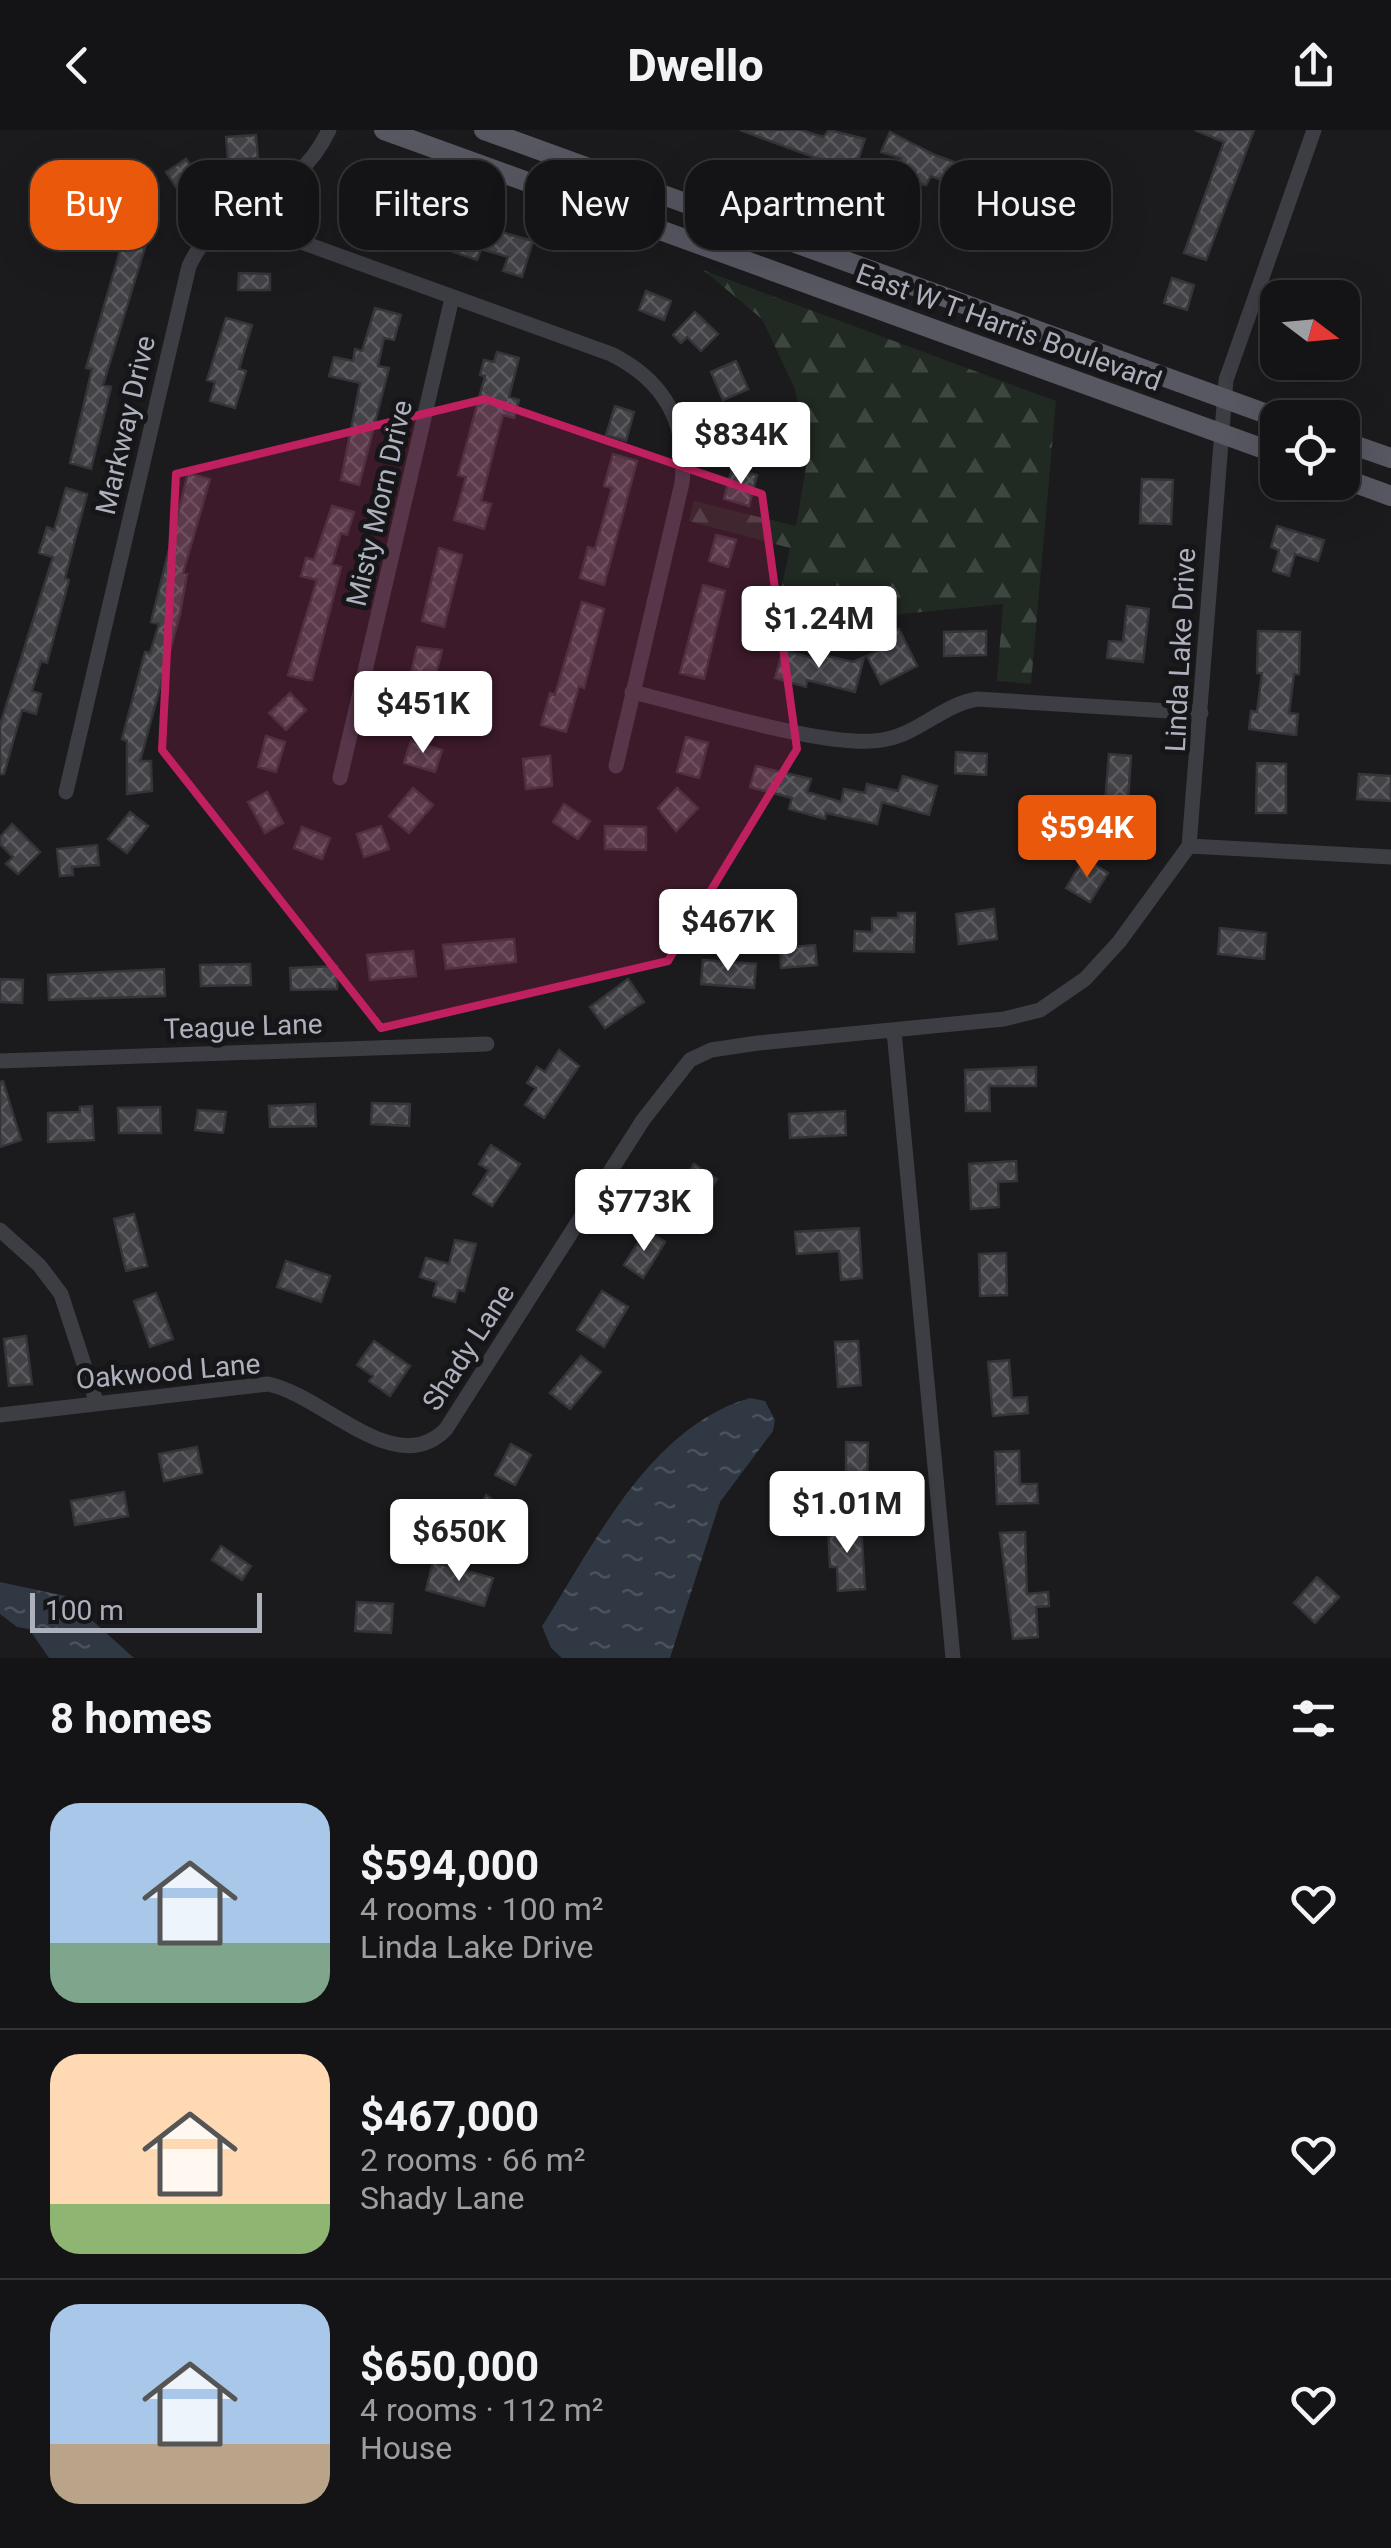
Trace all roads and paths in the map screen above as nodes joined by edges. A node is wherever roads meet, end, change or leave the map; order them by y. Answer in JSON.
{"nodes":[{"id":1,"x":329,"y":130,"type":"edge"},
{"id":2,"x":384,"y":130,"type":"edge"},
{"id":3,"x":484,"y":130,"type":"edge"},
{"id":4,"x":1314,"y":130,"type":"edge"},
{"id":5,"x":312,"y":160,"type":"edge"},
{"id":6,"x":319,"y":249,"type":"edge"},
{"id":7,"x":200,"y":250,"type":"edge"},
{"id":8,"x":452,"y":298,"type":"junction"},
{"id":9,"x":1224,"y":399,"type":"junction"},
{"id":10,"x":1260,"y":412,"type":"edge"},
{"id":11,"x":1220,"y":434,"type":"junction"},
{"id":12,"x":1360,"y":447,"type":"edge"},
{"id":13,"x":1260,"y":448,"type":"edge"},
{"id":14,"x":1391,"y":458,"type":"edge"},
{"id":15,"x":1360,"y":485,"type":"edge"},
{"id":16,"x":1391,"y":496,"type":"edge"},
{"id":17,"x":632,"y":692,"type":"junction"},
{"id":18,"x":1202,"y":713,"type":"junction"},
{"id":19,"x":616,"y":766,"type":"dead end"},
{"id":20,"x":340,"y":778,"type":"dead end"},
{"id":21,"x":66,"y":792,"type":"dead end"},
{"id":22,"x":1189,"y":846,"type":"junction"},
{"id":23,"x":1391,"y":856,"type":"edge"},
{"id":24,"x":894,"y":1031,"type":"junction"},
{"id":25,"x":488,"y":1044,"type":"dead end"},
{"id":26,"x":0,"y":1061,"type":"edge"},
{"id":27,"x":0,"y":1230,"type":"edge"},
{"id":28,"x":96,"y":1401,"type":"junction"},
{"id":29,"x":0,"y":1415,"type":"edge"},
{"id":30,"x":386,"y":1444,"type":"joint"},
{"id":31,"x":954,"y":1658,"type":"edge"}],
"edges":[{"from":1,"to":5,"type":"street","name":"Markway Drive"},
{"from":2,"to":11,"type":"main road","name":"East W T Harris Boulevard"},
{"from":3,"to":9,"type":"main road","name":"East W T Harris Boulevard"},
{"from":4,"to":9,"type":"street","name":"Linda Lake Drive"},
{"from":6,"to":8,"type":"street"},
{"from":7,"to":21,"type":"street","name":"Markway Drive"},
{"from":8,"to":17,"type":"street"},
{"from":8,"to":20,"type":"street","name":"Misty Morn Drive"},
{"from":9,"to":10,"type":"main road","name":"East W T Harris Boulevard"},
{"from":9,"to":11,"type":"street","name":"Linda Lake Drive"},
{"from":11,"to":13,"type":"main road","name":"East W T Harris Boulevard"},
{"from":11,"to":18,"type":"street","name":"Linda Lake Drive"},
{"from":12,"to":14,"type":"main road"},
{"from":15,"to":16,"type":"main road"},
{"from":17,"to":18,"type":"street"},
{"from":17,"to":19,"type":"street"},
{"from":18,"to":22,"type":"street","name":"Linda Lake Drive"},
{"from":22,"to":23,"type":"street"},
{"from":22,"to":24,"type":"street"},
{"from":24,"to":30,"type":"street","name":"Shady Lane"},
{"from":24,"to":31,"type":"street"},
{"from":25,"to":26,"type":"street","name":"Teague Lane"},
{"from":27,"to":28,"type":"street"},
{"from":28,"to":29,"type":"street","name":"Oakwood Lane"},
{"from":28,"to":30,"type":"street","name":"Oakwood Lane"}]}
